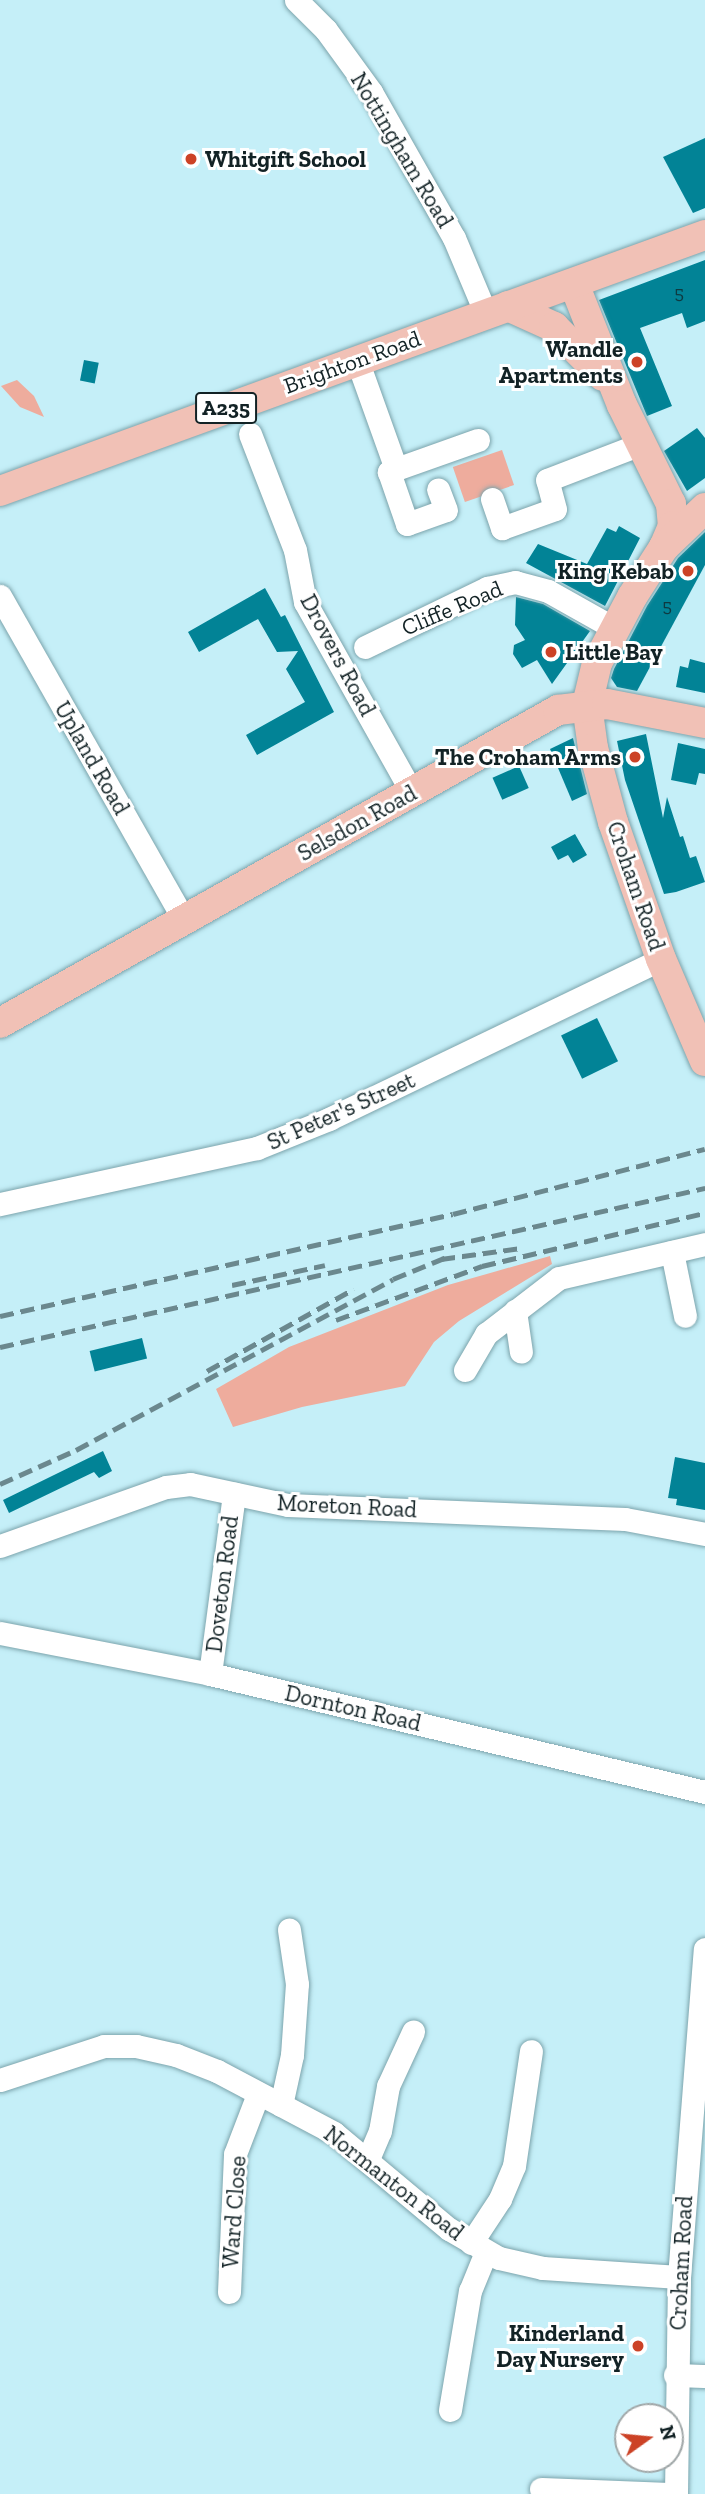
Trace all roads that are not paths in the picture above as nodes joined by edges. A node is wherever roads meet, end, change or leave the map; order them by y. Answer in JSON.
{"nodes":[{"id":1,"x":296,"y":0,"type":"edge"},
{"id":2,"x":705,"y":235,"type":"edge"},
{"id":3,"x":574,"y":284,"type":"junction"},
{"id":4,"x":497,"y":310,"type":"junction"},
{"id":5,"x":357,"y":360,"type":"junction"},
{"id":6,"x":620,"y":398,"type":"junction"},
{"id":7,"x":250,"y":433,"type":"dead end"},
{"id":8,"x":478,"y":440,"type":"dead end"},
{"id":9,"x":640,"y":444,"type":"junction"},
{"id":10,"x":396,"y":469,"type":"junction"},
{"id":11,"x":439,"y":489,"type":"dead end"},
{"id":12,"x":0,"y":491,"type":"edge"},
{"id":13,"x":705,"y":494,"type":"edge"},
{"id":14,"x":492,"y":499,"type":"dead end"},
{"id":15,"x":705,"y":508,"type":"edge"},
{"id":16,"x":672,"y":512,"type":"junction"},
{"id":17,"x":664,"y":547,"type":"junction"},
{"id":18,"x":0,"y":596,"type":"edge"},
{"id":19,"x":614,"y":628,"type":"junction"},
{"id":20,"x":365,"y":647,"type":"dead end"},
{"id":21,"x":587,"y":705,"type":"junction"},
{"id":22,"x":705,"y":723,"type":"edge"},
{"id":23,"x":412,"y":793,"type":"junction"},
{"id":24,"x":184,"y":919,"type":"junction"},
{"id":25,"x":661,"y":959,"type":"junction"},
{"id":26,"x":0,"y":1023,"type":"edge"},
{"id":27,"x":705,"y":1061,"type":"edge"},
{"id":28,"x":0,"y":1204,"type":"edge"},
{"id":29,"x":705,"y":1244,"type":"edge"},
{"id":30,"x":672,"y":1252,"type":"junction"},
{"id":31,"x":514,"y":1311,"type":"junction"},
{"id":32,"x":685,"y":1316,"type":"dead end"},
{"id":33,"x":521,"y":1352,"type":"dead end"},
{"id":34,"x":465,"y":1370,"type":"dead end"},
{"id":35,"x":226,"y":1491,"type":"junction"},
{"id":36,"x":705,"y":1534,"type":"edge"},
{"id":37,"x":0,"y":1546,"type":"edge"},
{"id":38,"x":0,"y":1633,"type":"edge"},
{"id":39,"x":210,"y":1674,"type":"junction"},
{"id":40,"x":705,"y":1792,"type":"edge"},
{"id":41,"x":289,"y":1930,"type":"dead end"},
{"id":42,"x":705,"y":1949,"type":"edge"},
{"id":43,"x":413,"y":2032,"type":"dead end"},
{"id":44,"x":531,"y":2051,"type":"dead end"},
{"id":45,"x":0,"y":2080,"type":"edge"},
{"id":46,"x":258,"y":2094,"type":"junction"},
{"id":47,"x":281,"y":2105,"type":"junction"},
{"id":48,"x":368,"y":2159,"type":"junction"},
{"id":49,"x":479,"y":2247,"type":"junction"},
{"id":50,"x":679,"y":2277,"type":"junction"},
{"id":51,"x":229,"y":2292,"type":"dead end"},
{"id":52,"x":675,"y":2375,"type":"junction"},
{"id":53,"x":705,"y":2376,"type":"edge"},
{"id":54,"x":450,"y":2410,"type":"dead end"},
{"id":55,"x":541,"y":2489,"type":"dead end"},
{"id":56,"x":670,"y":2494,"type":"edge"},
{"id":57,"x":676,"y":2494,"type":"edge"}],
"edges":[{"from":1,"to":4,"type":"street","name":"Nottingham Road"},
{"from":2,"to":3,"type":"main road","name":"Brighton Road","number":"A235"},
{"from":3,"to":4,"type":"main road","name":"Brighton Road","number":"A235"},
{"from":3,"to":6,"type":"main road"},
{"from":4,"to":5,"type":"main road","name":"Brighton Road","number":"A235"},
{"from":4,"to":6,"type":"main road"},
{"from":5,"to":10,"type":"street"},
{"from":5,"to":12,"type":"main road","name":"Brighton Road","number":"A235"},
{"from":6,"to":9,"type":"main road"},
{"from":7,"to":23,"type":"street","name":"Drovers Road"},
{"from":8,"to":10,"type":"street"},
{"from":9,"to":14,"type":"street"},
{"from":9,"to":16,"type":"main road"},
{"from":10,"to":11,"type":"street"},
{"from":13,"to":16,"type":"main road"},
{"from":15,"to":17,"type":"main road"},
{"from":16,"to":17,"type":"main road"},
{"from":17,"to":19,"type":"main road"},
{"from":18,"to":24,"type":"street","name":"Upland Road"},
{"from":19,"to":20,"type":"street","name":"Cliffe Road"},
{"from":19,"to":21,"type":"main road"},
{"from":21,"to":22,"type":"main road","name":"Selsdon Road"},
{"from":21,"to":23,"type":"main road","name":"Selsdon Road"},
{"from":21,"to":25,"type":"main road","name":"Croham Road"},
{"from":23,"to":24,"type":"main road","name":"Selsdon Road"},
{"from":24,"to":26,"type":"main road","name":"Selsdon Road"},
{"from":25,"to":27,"type":"main road","name":"Croham Road"},
{"from":25,"to":28,"type":"street","name":"St Peter's Street"},
{"from":29,"to":30,"type":"street"},
{"from":30,"to":31,"type":"street"},
{"from":30,"to":32,"type":"street"},
{"from":31,"to":33,"type":"street"},
{"from":31,"to":34,"type":"street"},
{"from":35,"to":36,"type":"street","name":"Moreton Road"},
{"from":35,"to":37,"type":"street","name":"Moreton Road"},
{"from":35,"to":39,"type":"street","name":"Doveton Road"},
{"from":38,"to":39,"type":"street","name":"Dornton Road"},
{"from":39,"to":40,"type":"street","name":"Dornton Road"},
{"from":41,"to":47,"type":"street"},
{"from":42,"to":50,"type":"street","name":"Croham Road"},
{"from":43,"to":48,"type":"street"},
{"from":44,"to":49,"type":"street"},
{"from":45,"to":46,"type":"street","name":"Normanton Road"},
{"from":46,"to":47,"type":"street","name":"Normanton Road"},
{"from":46,"to":51,"type":"street","name":"Ward Close"},
{"from":47,"to":48,"type":"street","name":"Normanton Road"},
{"from":48,"to":49,"type":"street","name":"Normanton Road"},
{"from":49,"to":50,"type":"street","name":"Normanton Road"},
{"from":49,"to":54,"type":"street"},
{"from":50,"to":52,"type":"street","name":"Croham Road"},
{"from":52,"to":53,"type":"street"},
{"from":52,"to":57,"type":"street","name":"Croham Road"},
{"from":55,"to":56,"type":"street"}]}
